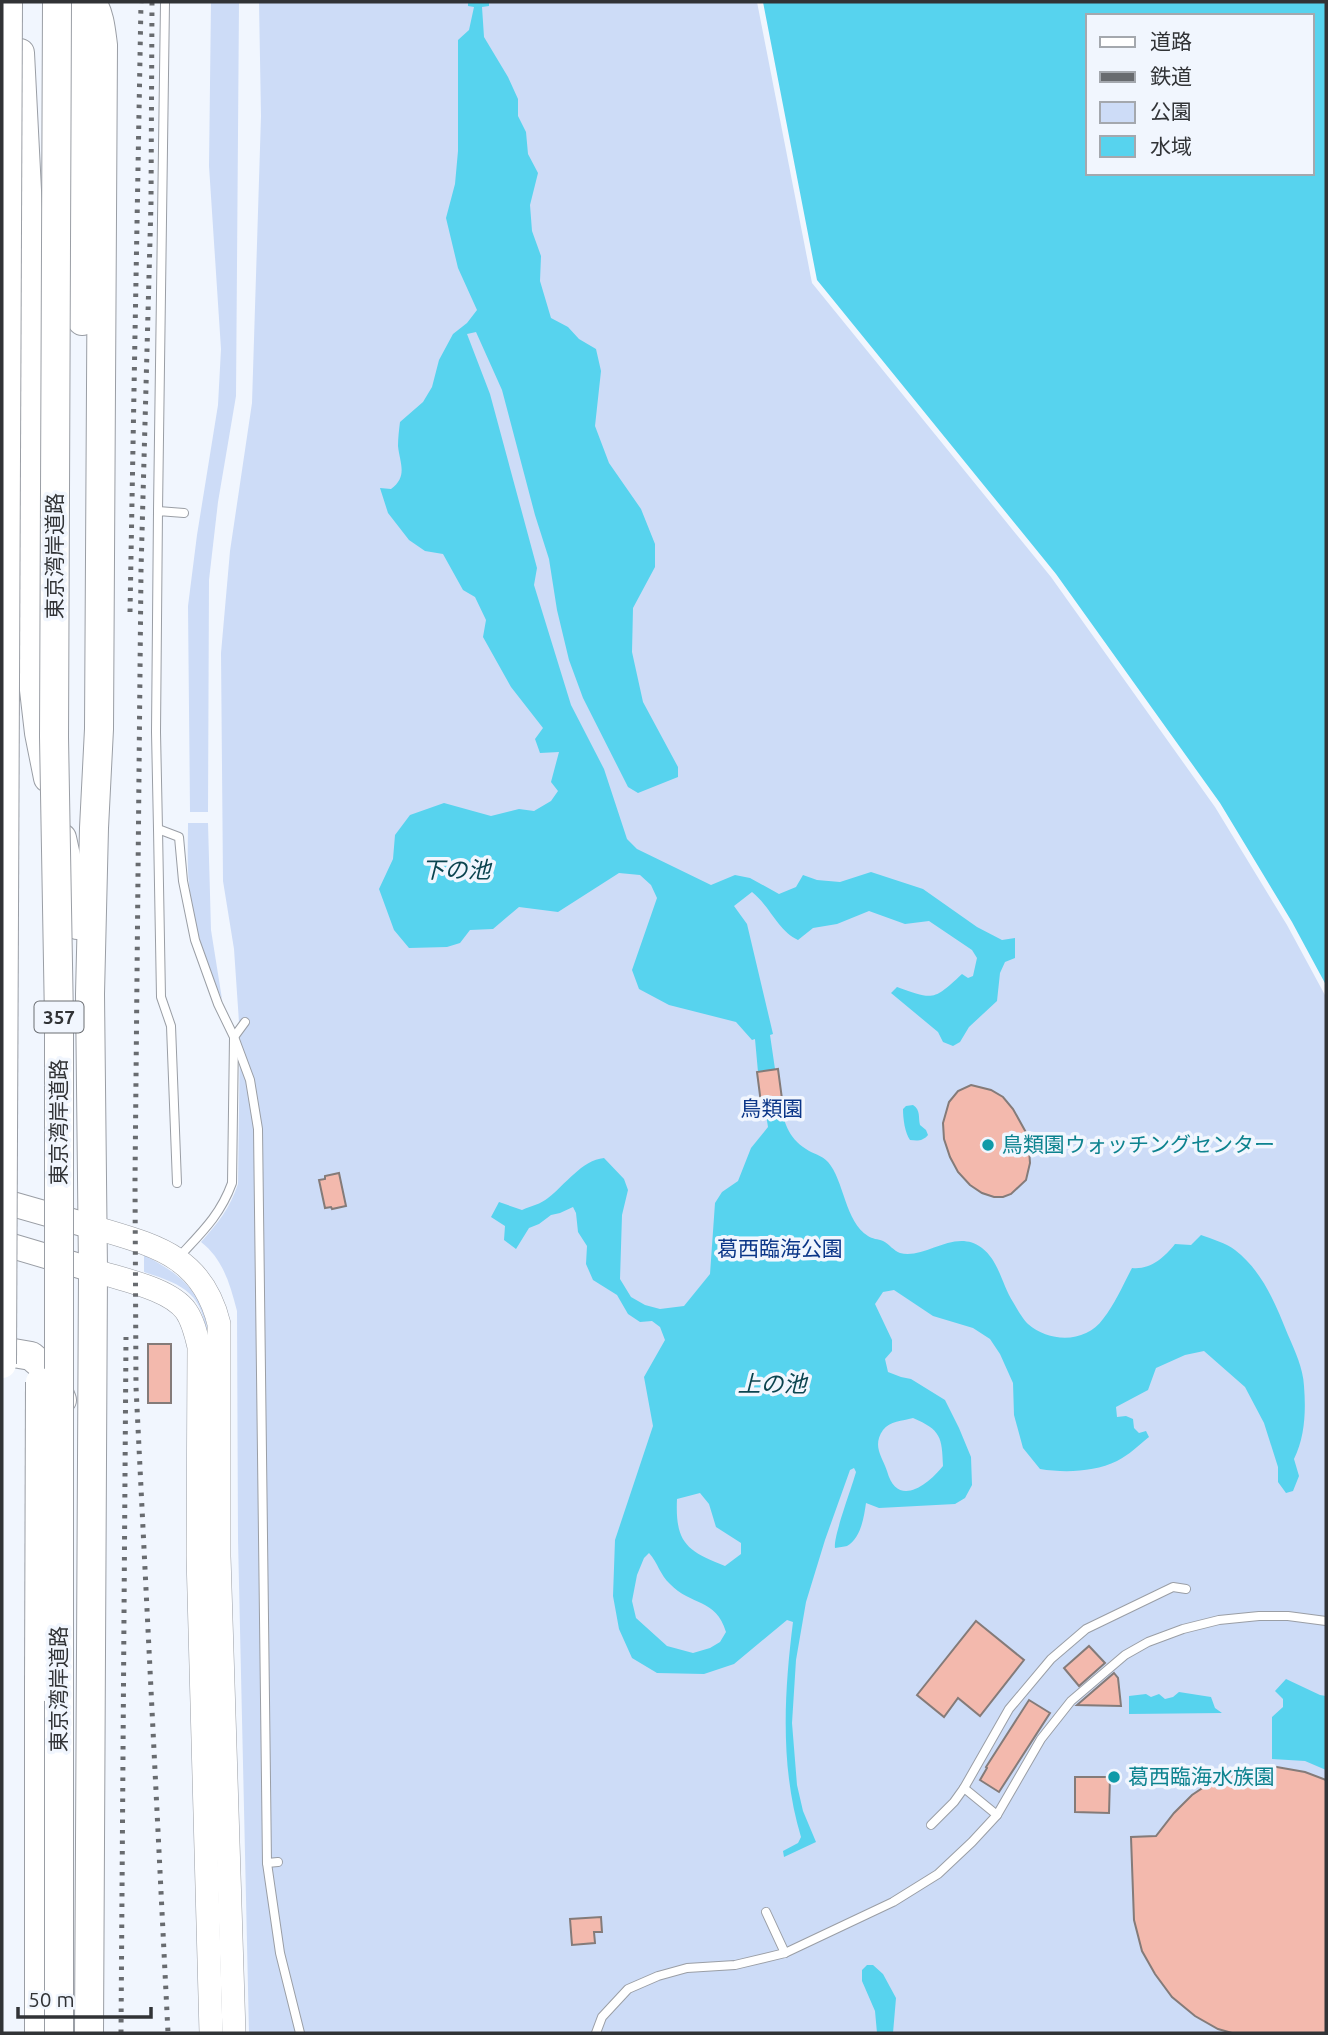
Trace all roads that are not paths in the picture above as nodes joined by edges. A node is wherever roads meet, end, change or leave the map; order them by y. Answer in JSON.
{"nodes":[{"id":1,"x":8,"y":2,"type":"edge"},
{"id":2,"x":17,"y":2,"type":"edge"},
{"id":3,"x":57,"y":2,"type":"edge"},
{"id":4,"x":73,"y":2,"type":"edge"},
{"id":5,"x":92,"y":2,"type":"edge"},
{"id":6,"x":165,"y":2,"type":"edge"},
{"id":7,"x":158,"y":511,"type":"junction"},
{"id":8,"x":184,"y":513,"type":"dead end"},
{"id":9,"x":94,"y":828,"type":"junction"},
{"id":10,"x":158,"y":829,"type":"junction"},
{"id":11,"x":90,"y":994,"type":"junction"},
{"id":12,"x":59,"y":1020,"type":"junction"},
{"id":13,"x":245,"y":1022,"type":"dead end"},
{"id":14,"x":234,"y":1037,"type":"junction"},
{"id":15,"x":177,"y":1183,"type":"dead end"},
{"id":16,"x":2,"y":1201,"type":"edge"},
{"id":17,"x":93,"y":1227,"type":"junction"},
{"id":18,"x":2,"y":1243,"type":"edge"},
{"id":19,"x":177,"y":1259,"type":"junction"},
{"id":20,"x":93,"y":1270,"type":"junction"},
{"id":21,"x":2,"y":1351,"type":"edge"},
{"id":22,"x":2,"y":1364,"type":"edge"},
{"id":23,"x":91,"y":1581,"type":"junction"},
{"id":24,"x":1186,"y":1588,"type":"dead end"},
{"id":25,"x":1326,"y":1621,"type":"edge"},
{"id":26,"x":91,"y":1683,"type":"junction"},
{"id":27,"x":964,"y":1788,"type":"junction"},
{"id":28,"x":997,"y":1815,"type":"junction"},
{"id":29,"x":931,"y":1825,"type":"dead end"},
{"id":30,"x":278,"y":1862,"type":"dead end"},
{"id":31,"x":267,"y":1863,"type":"junction"},
{"id":32,"x":766,"y":1912,"type":"dead end"},
{"id":33,"x":785,"y":1953,"type":"junction"},
{"id":34,"x":39,"y":2033,"type":"edge"},
{"id":35,"x":59,"y":2033,"type":"edge"},
{"id":36,"x":68,"y":2033,"type":"edge"},
{"id":37,"x":89,"y":2033,"type":"edge"},
{"id":38,"x":211,"y":2033,"type":"edge"},
{"id":39,"x":234,"y":2033,"type":"edge"},
{"id":40,"x":300,"y":2033,"type":"edge"},
{"id":41,"x":596,"y":2033,"type":"edge"}],
"edges":[{"from":1,"to":22,"type":"highway","bridge":true},
{"from":2,"to":11,"type":"highway"},
{"from":3,"to":12,"type":"highway","name":"東京湾岸道路","number":"357","bridge":true},
{"from":4,"to":9,"type":"highway"},
{"from":5,"to":9,"type":"highway"},
{"from":6,"to":7,"type":"lane"},
{"from":7,"to":8,"type":"lane"},
{"from":7,"to":10,"type":"lane"},
{"from":9,"to":11,"type":"highway"},
{"from":10,"to":14,"type":"lane"},
{"from":10,"to":15,"type":"lane"},
{"from":11,"to":17,"type":"highway"},
{"from":12,"to":34,"type":"highway","bridge":true},
{"from":12,"to":35,"type":"highway","name":"東京湾岸道路","number":"357","bridge":true},
{"from":13,"to":14,"type":"lane"},
{"from":14,"to":19,"type":"lane"},
{"from":14,"to":31,"type":"lane"},
{"from":16,"to":17,"type":"main road"},
{"from":17,"to":19,"type":"street"},
{"from":17,"to":20,"type":"highway"},
{"from":18,"to":20,"type":"main road"},
{"from":19,"to":39,"type":"street"},
{"from":20,"to":23,"type":"highway"},
{"from":20,"to":38,"type":"street"},
{"from":21,"to":23,"type":"highway"},
{"from":23,"to":26,"type":"highway"},
{"from":24,"to":27,"type":"lane"},
{"from":25,"to":28,"type":"lane"},
{"from":26,"to":36,"type":"highway"},
{"from":26,"to":37,"type":"highway"},
{"from":27,"to":28,"type":"lane"},
{"from":27,"to":29,"type":"lane"},
{"from":28,"to":33,"type":"lane"},
{"from":30,"to":31,"type":"lane"},
{"from":31,"to":40,"type":"lane"},
{"from":32,"to":33,"type":"lane"},
{"from":33,"to":41,"type":"lane"}]}
